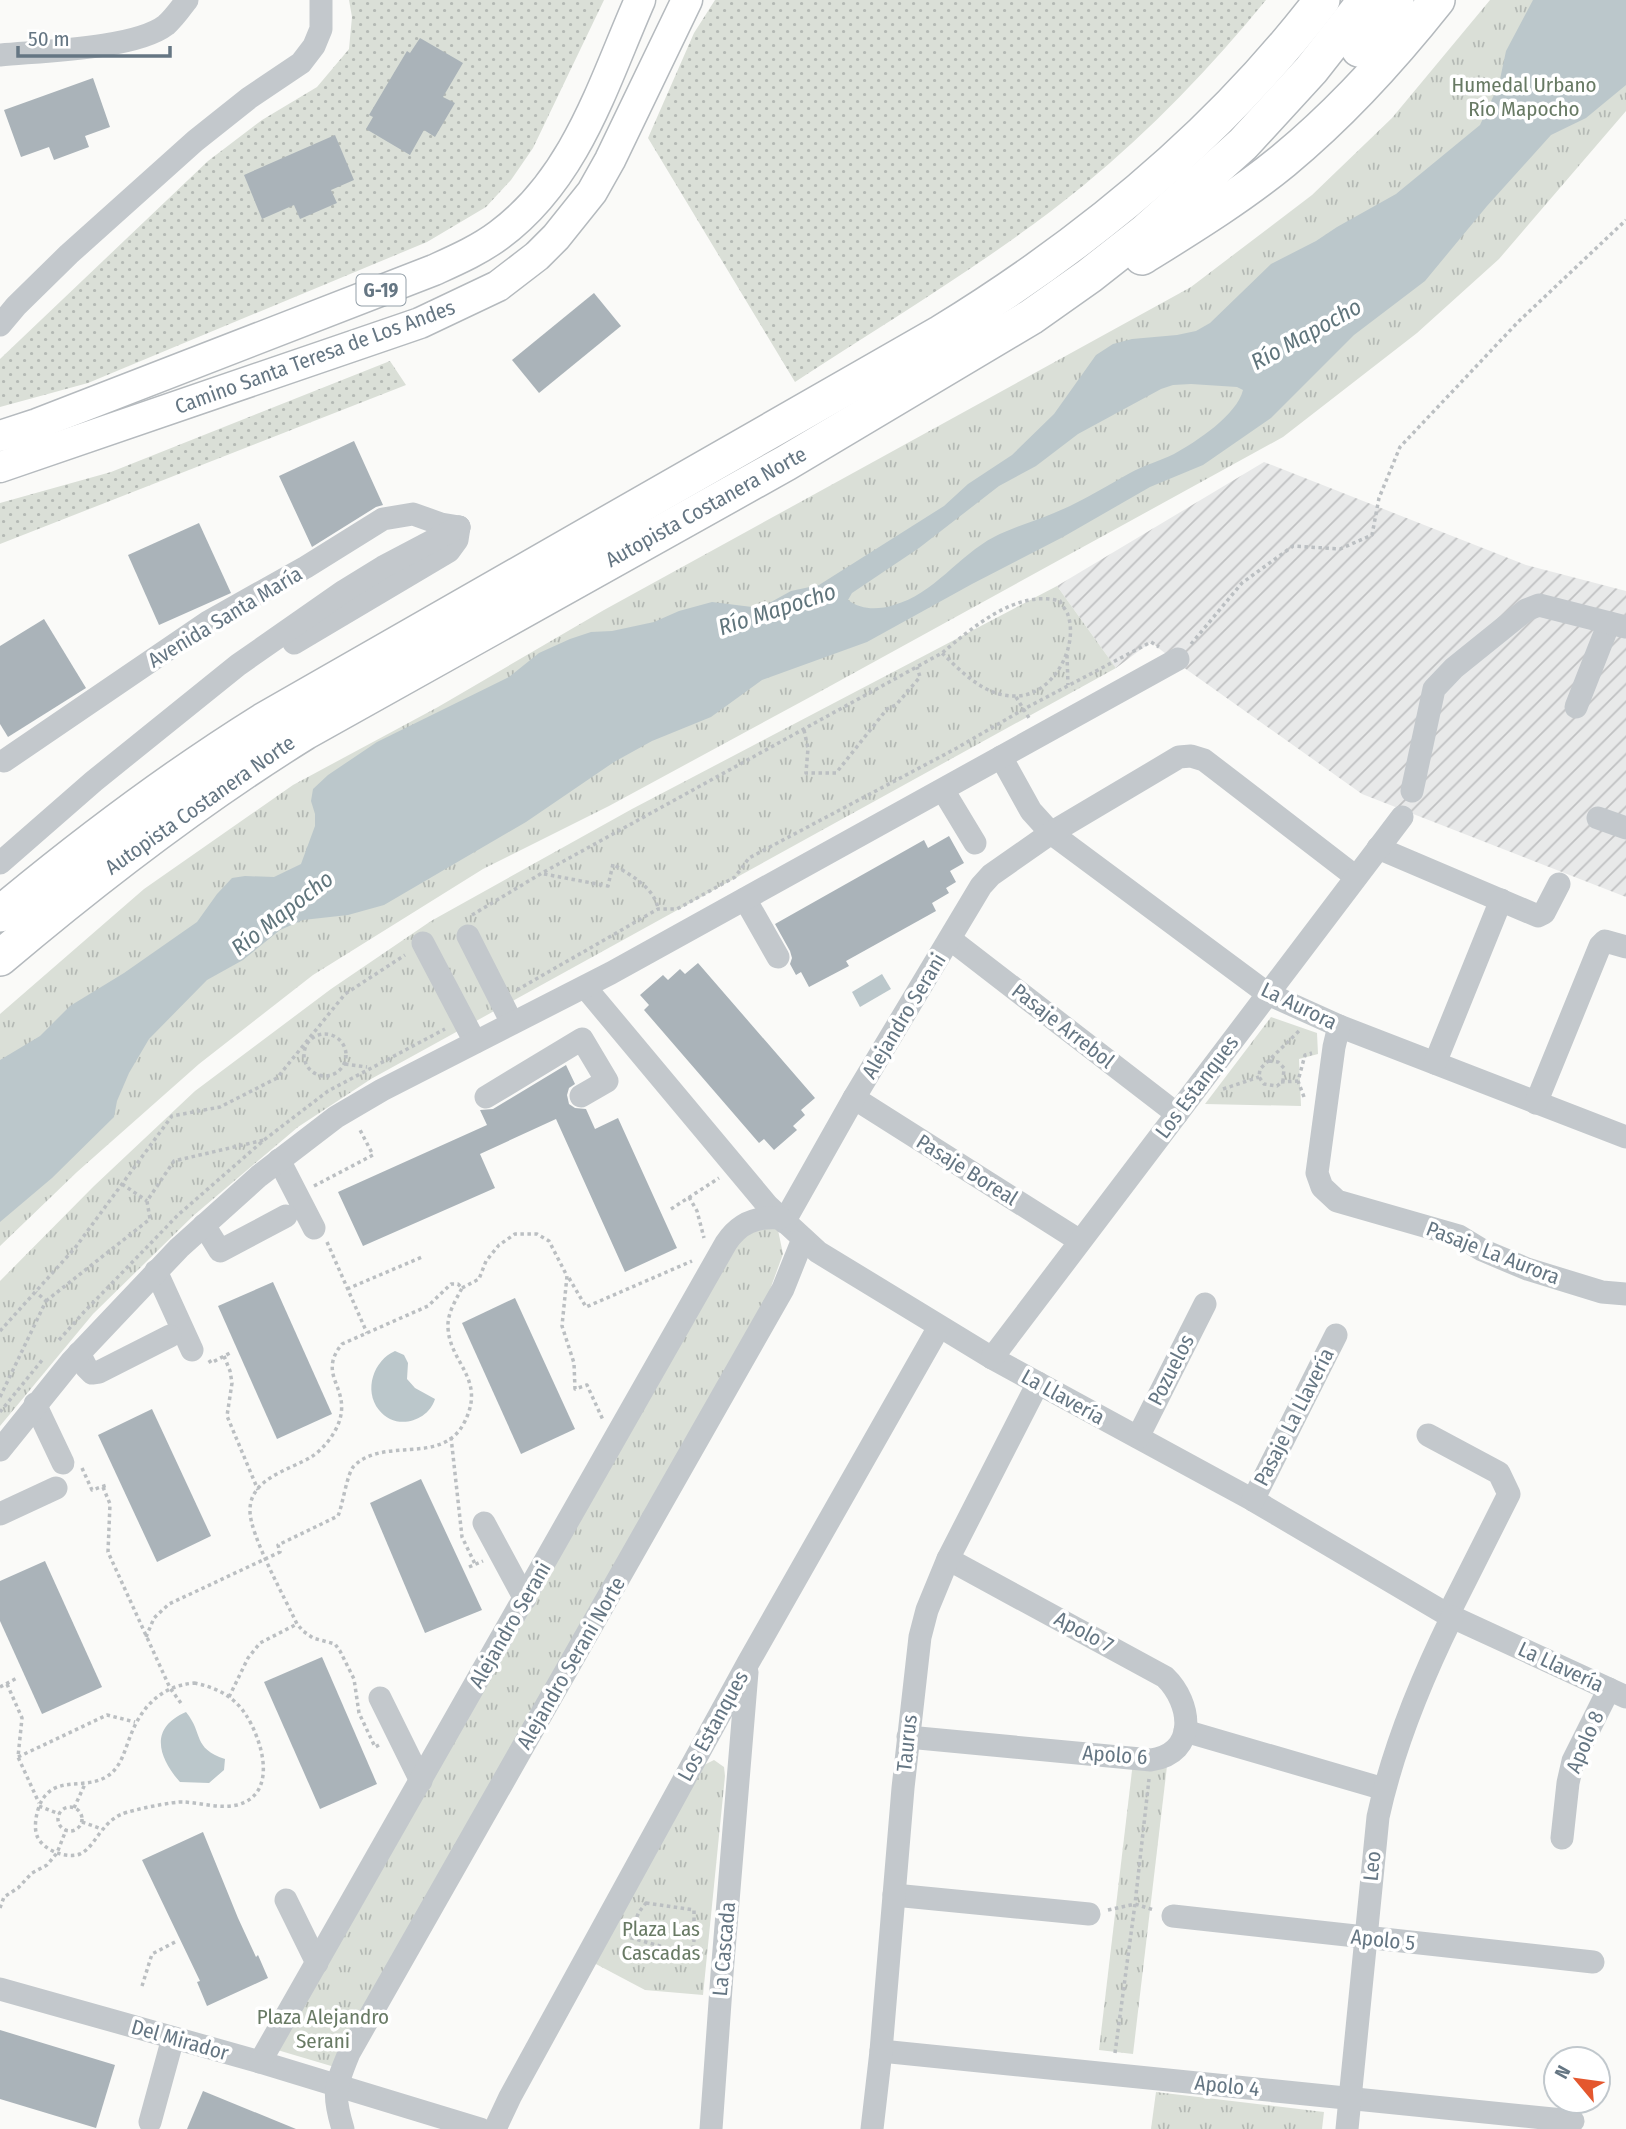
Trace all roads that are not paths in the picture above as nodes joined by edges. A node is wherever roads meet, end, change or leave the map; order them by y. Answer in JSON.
{"nodes":[{"id":1,"x":187,"y":0,"type":"edge"},
{"id":2,"x":321,"y":0,"type":"edge"},
{"id":3,"x":640,"y":0,"type":"edge"},
{"id":4,"x":687,"y":0,"type":"edge"},
{"id":5,"x":1306,"y":0,"type":"edge"},
{"id":6,"x":1322,"y":0,"type":"edge"},
{"id":7,"x":1366,"y":0,"type":"edge"},
{"id":8,"x":1396,"y":0,"type":"edge"},
{"id":9,"x":1437,"y":0,"type":"edge"},
{"id":10,"x":0,"y":55,"type":"edge"},
{"id":11,"x":1277,"y":55,"type":"junction"},
{"id":12,"x":1243,"y":144,"type":"junction"},
{"id":13,"x":8,"y":308,"type":"edge"},
{"id":14,"x":1031,"y":317,"type":"junction"},
{"id":15,"x":0,"y":325,"type":"edge"},
{"id":16,"x":0,"y":436,"type":"edge"},
{"id":17,"x":0,"y":467,"type":"edge"},
{"id":18,"x":1618,"y":625,"type":"edge"},
{"id":19,"x":1178,"y":659,"type":"road end"},
{"id":20,"x":1576,"y":707,"type":"dead end"},
{"id":21,"x":1001,"y":757,"type":"junction"},
{"id":22,"x":4,"y":761,"type":"dead end"},
{"id":23,"x":943,"y":790,"type":"junction"},
{"id":24,"x":1412,"y":791,"type":"dead end"},
{"id":25,"x":1402,"y":817,"type":"dead end"},
{"id":26,"x":1598,"y":818,"type":"dead end"},
{"id":27,"x":1626,"y":828,"type":"edge"},
{"id":28,"x":1051,"y":833,"type":"junction"},
{"id":29,"x":975,"y":844,"type":"dead end"},
{"id":30,"x":1378,"y":848,"type":"junction"},
{"id":31,"x":0,"y":863,"type":"edge"},
{"id":32,"x":1356,"y":877,"type":"junction"},
{"id":33,"x":1559,"y":884,"type":"dead end"},
{"id":34,"x":745,"y":899,"type":"junction"},
{"id":35,"x":1501,"y":900,"type":"junction"},
{"id":36,"x":0,"y":914,"type":"edge"},
{"id":37,"x":468,"y":936,"type":"dead end"},
{"id":38,"x":950,"y":939,"type":"junction"},
{"id":39,"x":424,"y":943,"type":"dead end"},
{"id":40,"x":1626,"y":947,"type":"edge"},
{"id":41,"x":778,"y":957,"type":"dead end"},
{"id":42,"x":0,"y":958,"type":"edge"},
{"id":43,"x":584,"y":987,"type":"junction"},
{"id":44,"x":1268,"y":994,"type":"junction"},
{"id":45,"x":512,"y":1023,"type":"junction"},
{"id":46,"x":1339,"y":1026,"type":"junction"},
{"id":47,"x":627,"y":1037,"type":"junction"},
{"id":48,"x":475,"y":1042,"type":"junction"},
{"id":49,"x":593,"y":1058,"type":"junction"},
{"id":50,"x":1435,"y":1063,"type":"junction"},
{"id":51,"x":486,"y":1097,"type":"dead end"},
{"id":52,"x":581,"y":1097,"type":"dead end"},
{"id":53,"x":854,"y":1098,"type":"junction"},
{"id":54,"x":1536,"y":1103,"type":"junction"},
{"id":55,"x":1177,"y":1114,"type":"junction"},
{"id":56,"x":1626,"y":1137,"type":"edge"},
{"id":57,"x":279,"y":1160,"type":"junction"},
{"id":58,"x":738,"y":1170,"type":"junction"},
{"id":59,"x":286,"y":1216,"type":"dead end"},
{"id":60,"x":782,"y":1220,"type":"junction"},
{"id":61,"x":204,"y":1225,"type":"junction"},
{"id":62,"x":734,"y":1231,"type":"junction"},
{"id":63,"x":323,"y":1233,"type":"road end"},
{"id":64,"x":803,"y":1239,"type":"junction"},
{"id":65,"x":1080,"y":1241,"type":"junction"},
{"id":66,"x":156,"y":1271,"type":"junction"},
{"id":67,"x":1626,"y":1294,"type":"edge"},
{"id":68,"x":1205,"y":1304,"type":"dead end"},
{"id":69,"x":939,"y":1327,"type":"junction"},
{"id":70,"x":1336,"y":1335,"type":"dead end"},
{"id":71,"x":170,"y":1336,"type":"dead end"},
{"id":72,"x":192,"y":1350,"type":"dead end"},
{"id":73,"x":79,"y":1353,"type":"junction"},
{"id":74,"x":992,"y":1358,"type":"junction"},
{"id":75,"x":1038,"y":1383,"type":"junction"},
{"id":76,"x":35,"y":1404,"type":"junction"},
{"id":77,"x":1428,"y":1435,"type":"dead end"},
{"id":78,"x":1138,"y":1437,"type":"junction"},
{"id":79,"x":0,"y":1450,"type":"edge"},
{"id":80,"x":63,"y":1463,"type":"dead end"},
{"id":81,"x":56,"y":1488,"type":"dead end"},
{"id":82,"x":1252,"y":1500,"type":"junction"},
{"id":83,"x":0,"y":1514,"type":"edge"},
{"id":84,"x":484,"y":1523,"type":"dead end"},
{"id":85,"x":948,"y":1559,"type":"junction"},
{"id":86,"x":525,"y":1599,"type":"junction"},
{"id":87,"x":1450,"y":1616,"type":"junction"},
{"id":88,"x":748,"y":1663,"type":"junction"},
{"id":89,"x":1617,"y":1693,"type":"edge"},
{"id":90,"x":380,"y":1698,"type":"dead end"},
{"id":91,"x":1185,"y":1731,"type":"junction"},
{"id":92,"x":908,"y":1737,"type":"junction"},
{"id":93,"x":701,"y":1748,"type":"junction"},
{"id":94,"x":740,"y":1769,"type":"junction"},
{"id":95,"x":421,"y":1782,"type":"junction"},
{"id":96,"x":1384,"y":1789,"type":"junction"},
{"id":97,"x":1562,"y":1838,"type":"dead end"},
{"id":98,"x":894,"y":1895,"type":"junction"},
{"id":99,"x":286,"y":1900,"type":"dead end"},
{"id":100,"x":1089,"y":1914,"type":"road end"},
{"id":101,"x":1173,"y":1916,"type":"road end"},
{"id":102,"x":1365,"y":1939,"type":"junction"},
{"id":103,"x":1593,"y":1962,"type":"dead end"},
{"id":104,"x":317,"y":1963,"type":"junction"},
{"id":105,"x":0,"y":1989,"type":"edge"},
{"id":106,"x":173,"y":2038,"type":"junction"},
{"id":107,"x":881,"y":2051,"type":"junction"},
{"id":108,"x":260,"y":2062,"type":"junction"},
{"id":109,"x":336,"y":2085,"type":"junction"},
{"id":110,"x":1350,"y":2099,"type":"junction"},
{"id":111,"x":1573,"y":2121,"type":"dead end"},
{"id":112,"x":150,"y":2122,"type":"dead end"},
{"id":113,"x":342,"y":2129,"type":"edge"},
{"id":114,"x":480,"y":2129,"type":"edge"},
{"id":115,"x":495,"y":2129,"type":"edge"},
{"id":116,"x":711,"y":2129,"type":"edge"},
{"id":117,"x":872,"y":2129,"type":"edge"},
{"id":118,"x":1347,"y":2129,"type":"edge"}],
"edges":[{"from":1,"to":10,"type":"street"},
{"from":2,"to":13,"type":"street"},
{"from":3,"to":16,"type":"main road","name":"Camino Santa Teresa de Los Andes","number":"G-19"},
{"from":4,"to":17,"type":"main road","name":"Camino Santa Teresa de Los Andes","number":"G-19"},
{"from":5,"to":11,"type":"highway"},
{"from":6,"to":11,"type":"highway","name":"Autopista Costanera Norte"},
{"from":7,"to":12,"type":"highway","name":"Autopista Costanera Norte"},
{"from":8,"to":12,"type":"highway"},
{"from":9,"to":14,"type":"highway"},
{"from":11,"to":36,"type":"highway","name":"Autopista Costanera Norte"},
{"from":12,"to":14,"type":"highway","name":"Autopista Costanera Norte"},
{"from":13,"to":15,"type":"street"},
{"from":14,"to":42,"type":"highway","name":"Autopista Costanera Norte"},
{"from":18,"to":20,"type":"street"},
{"from":18,"to":24,"type":"street"},
{"from":19,"to":21,"type":"street"},
{"from":21,"to":23,"type":"street"},
{"from":21,"to":28,"type":"street","name":"La Aurora"},
{"from":22,"to":31,"type":"street","name":"Avenida Santa María"},
{"from":23,"to":29,"type":"street"},
{"from":23,"to":34,"type":"street"},
{"from":25,"to":30,"type":"street","name":"Los Estanques"},
{"from":26,"to":27,"type":"street"},
{"from":28,"to":32,"type":"street","name":"Alejandro Serani"},
{"from":28,"to":38,"type":"street","name":"Alejandro Serani"},
{"from":28,"to":44,"type":"street","name":"La Aurora"},
{"from":30,"to":32,"type":"street","name":"Los Estanques"},
{"from":30,"to":35,"type":"street"},
{"from":32,"to":44,"type":"street","name":"Los Estanques"},
{"from":33,"to":35,"type":"street"},
{"from":34,"to":41,"type":"street"},
{"from":34,"to":43,"type":"street"},
{"from":35,"to":50,"type":"street"},
{"from":37,"to":45,"type":"street"},
{"from":38,"to":53,"type":"street","name":"Alejandro Serani"},
{"from":38,"to":55,"type":"street","name":"Pasaje Arrebol"},
{"from":39,"to":48,"type":"street"},
{"from":40,"to":54,"type":"street"},
{"from":43,"to":45,"type":"street"},
{"from":43,"to":47,"type":"street","name":"La Llavería"},
{"from":44,"to":46,"type":"street","name":"La Aurora"},
{"from":44,"to":55,"type":"street","name":"Los Estanques"},
{"from":45,"to":48,"type":"street"},
{"from":46,"to":50,"type":"street","name":"La Aurora"},
{"from":46,"to":67,"type":"street","name":"Pasaje La Aurora"},
{"from":47,"to":49,"type":"street"},
{"from":47,"to":58,"type":"street","name":"La Llavería"},
{"from":48,"to":57,"type":"street"},
{"from":49,"to":51,"type":"street"},
{"from":49,"to":52,"type":"street"},
{"from":50,"to":54,"type":"street","name":"La Aurora"},
{"from":53,"to":60,"type":"street","name":"Alejandro Serani"},
{"from":53,"to":65,"type":"street","name":"Pasaje Boreal"},
{"from":54,"to":56,"type":"street","name":"La Aurora"},
{"from":55,"to":65,"type":"street","name":"Los Estanques"},
{"from":57,"to":61,"type":"street"},
{"from":57,"to":63,"type":"street"},
{"from":58,"to":60,"type":"street","name":"La Llavería"},
{"from":58,"to":62,"type":"street","name":"Alejandro Serani"},
{"from":59,"to":61,"type":"street"},
{"from":60,"to":62,"type":"street"},
{"from":60,"to":64,"type":"street","name":"La Llavería"},
{"from":61,"to":66,"type":"street"},
{"from":62,"to":86,"type":"street","name":"Alejandro Serani"},
{"from":64,"to":69,"type":"street","name":"La Llavería"},
{"from":64,"to":109,"type":"street","name":"Alejandro Serani Norte"},
{"from":65,"to":74,"type":"street","name":"Los Estanques"},
{"from":66,"to":72,"type":"street"},
{"from":66,"to":73,"type":"street"},
{"from":68,"to":78,"type":"street","name":"Pozuelos"},
{"from":69,"to":74,"type":"street","name":"La Llavería"},
{"from":69,"to":88,"type":"street","name":"Los Estanques"},
{"from":70,"to":82,"type":"street","name":"Pasaje La Llavería"},
{"from":71,"to":73,"type":"street"},
{"from":73,"to":76,"type":"street"},
{"from":74,"to":75,"type":"street","name":"La Llavería"},
{"from":75,"to":78,"type":"street","name":"La Llavería"},
{"from":75,"to":85,"type":"street","name":"Taurus"},
{"from":76,"to":79,"type":"street"},
{"from":76,"to":80,"type":"street"},
{"from":77,"to":87,"type":"street","name":"Leo"},
{"from":78,"to":82,"type":"street","name":"La Llavería"},
{"from":81,"to":83,"type":"street"},
{"from":82,"to":87,"type":"street","name":"La Llavería"},
{"from":84,"to":86,"type":"street"},
{"from":85,"to":91,"type":"street","name":"Apolo 7"},
{"from":85,"to":92,"type":"street","name":"Taurus"},
{"from":86,"to":95,"type":"street","name":"Alejandro Serani"},
{"from":87,"to":89,"type":"street","name":"La Llavería"},
{"from":87,"to":96,"type":"street","name":"Leo"},
{"from":88,"to":93,"type":"street","name":"Los Estanques"},
{"from":88,"to":94,"type":"street","name":"La Cascada"},
{"from":89,"to":97,"type":"street","name":"Apolo 8"},
{"from":90,"to":95,"type":"street"},
{"from":91,"to":92,"type":"street","name":"Apolo 6"},
{"from":91,"to":96,"type":"street"},
{"from":92,"to":98,"type":"street","name":"Taurus"},
{"from":93,"to":94,"type":"street"},
{"from":93,"to":115,"type":"street","name":"Los Estanques"},
{"from":94,"to":116,"type":"street","name":"La Cascada"},
{"from":95,"to":104,"type":"street","name":"Alejandro Serani"},
{"from":96,"to":102,"type":"street","name":"Leo"},
{"from":98,"to":100,"type":"street"},
{"from":98,"to":107,"type":"street","name":"Taurus"},
{"from":99,"to":104,"type":"street"},
{"from":101,"to":102,"type":"street","name":"Apolo 5"},
{"from":102,"to":103,"type":"street","name":"Apolo 5"},
{"from":102,"to":110,"type":"street","name":"Leo"},
{"from":104,"to":108,"type":"street","name":"Alejandro Serani"},
{"from":105,"to":106,"type":"street","name":"Del Mirador"},
{"from":106,"to":108,"type":"street","name":"Del Mirador"},
{"from":106,"to":112,"type":"street"},
{"from":107,"to":110,"type":"street","name":"Apolo 4"},
{"from":107,"to":117,"type":"street","name":"Taurus"},
{"from":108,"to":109,"type":"street","name":"Del Mirador"},
{"from":109,"to":113,"type":"street"},
{"from":109,"to":114,"type":"street","name":"Del Mirador"},
{"from":110,"to":111,"type":"street","name":"Apolo 4"},
{"from":110,"to":118,"type":"street","name":"Leo"}]}
